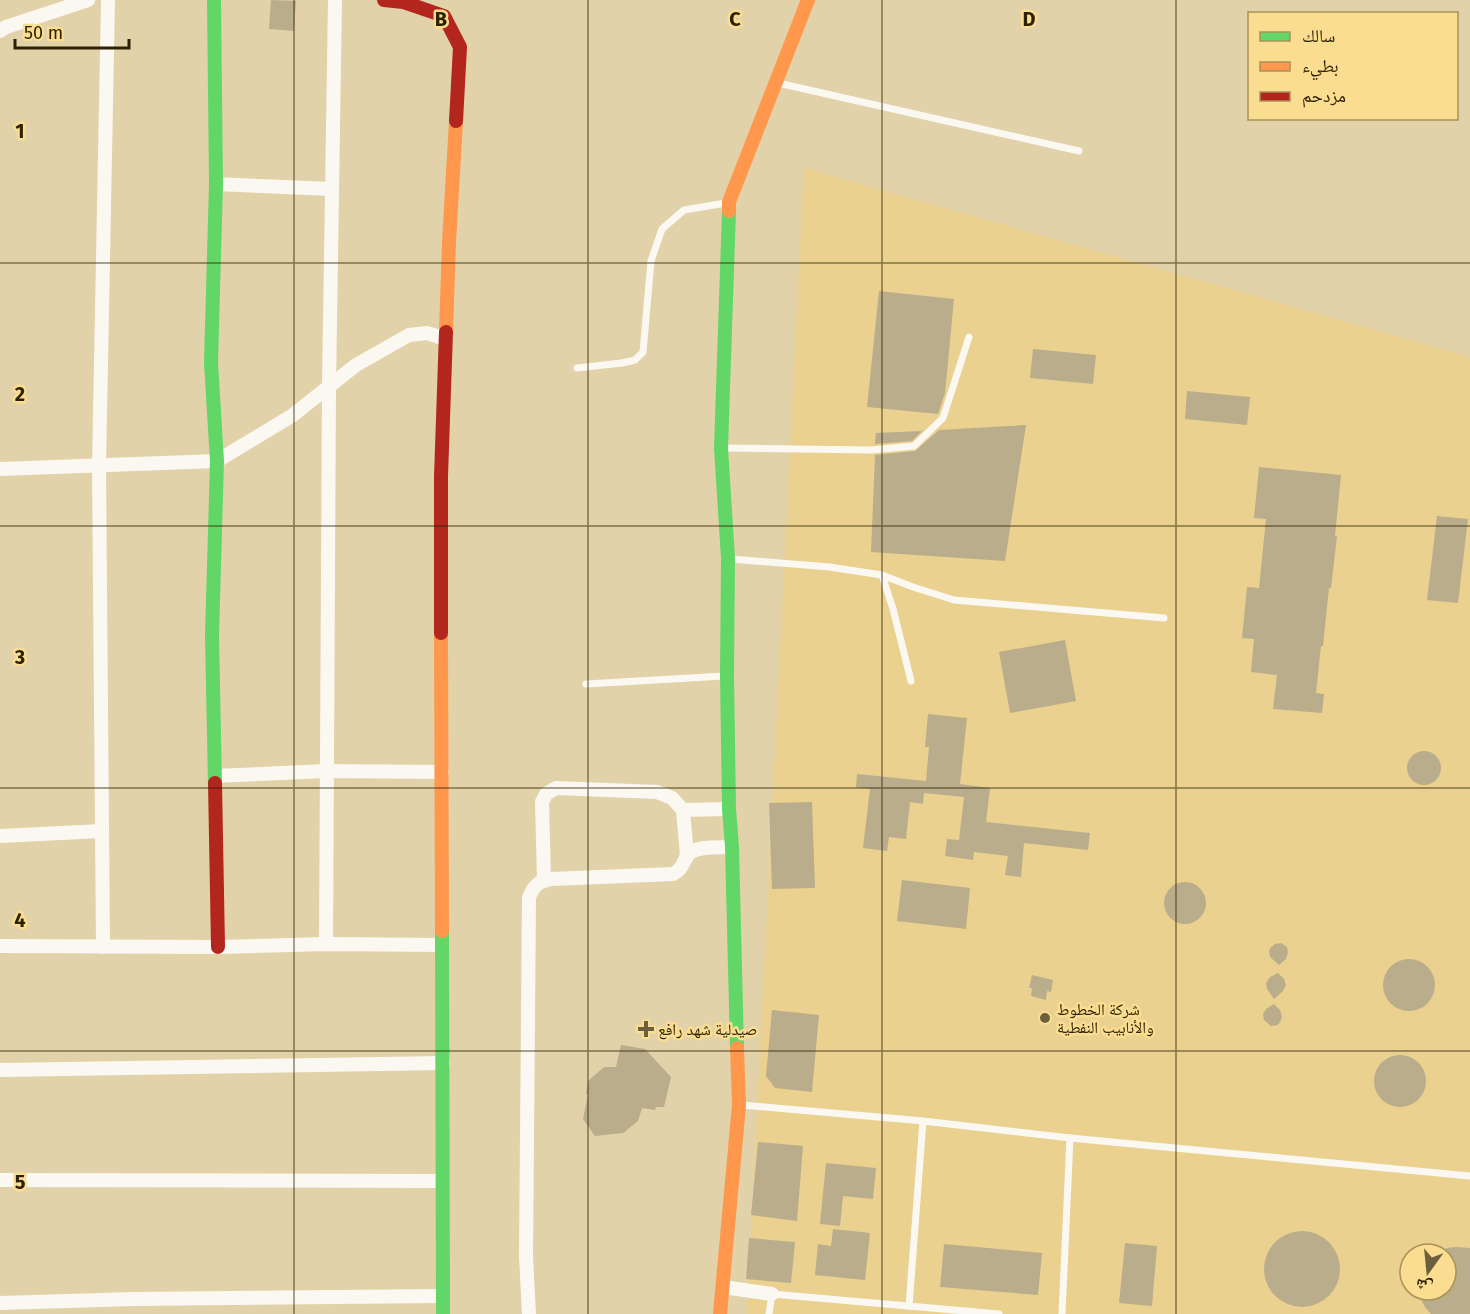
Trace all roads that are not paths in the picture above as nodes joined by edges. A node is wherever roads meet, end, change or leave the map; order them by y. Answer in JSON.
{"nodes":[{"id":1,"x":88,"y":0,"type":"edge"},
{"id":2,"x":108,"y":0,"type":"edge"},
{"id":3,"x":214,"y":0,"type":"edge"},
{"id":4,"x":335,"y":0,"type":"edge"},
{"id":5,"x":384,"y":0,"type":"edge"},
{"id":6,"x":808,"y":0,"type":"edge"},
{"id":7,"x":0,"y":31,"type":"edge"},
{"id":8,"x":775,"y":83,"type":"junction"},
{"id":9,"x":1079,"y":151,"type":"dead end"},
{"id":10,"x":216,"y":184,"type":"junction"},
{"id":11,"x":332,"y":189,"type":"junction"},
{"id":12,"x":729,"y":202,"type":"junction"},
{"id":13,"x":969,"y":337,"type":"dead end"},
{"id":14,"x":446,"y":339,"type":"junction"},
{"id":15,"x":577,"y":368,"type":"dead end"},
{"id":16,"x":329,"y":386,"type":"junction"},
{"id":17,"x":721,"y":448,"type":"junction"},
{"id":18,"x":217,"y":461,"type":"junction"},
{"id":19,"x":99,"y":466,"type":"junction"},
{"id":20,"x":0,"y":469,"type":"edge"},
{"id":21,"x":728,"y":558,"type":"junction"},
{"id":22,"x":882,"y":575,"type":"junction"},
{"id":23,"x":1164,"y":618,"type":"dead end"},
{"id":24,"x":727,"y":675,"type":"junction"},
{"id":25,"x":911,"y":681,"type":"dead end"},
{"id":26,"x":586,"y":684,"type":"dead end"},
{"id":27,"x":326,"y":771,"type":"junction"},
{"id":28,"x":442,"y":772,"type":"junction"},
{"id":29,"x":215,"y":776,"type":"junction"},
{"id":30,"x":729,"y":809,"type":"junction"},
{"id":31,"x":683,"y":810,"type":"junction"},
{"id":32,"x":102,"y":831,"type":"junction"},
{"id":33,"x":0,"y":836,"type":"edge"},
{"id":34,"x":732,"y":847,"type":"junction"},
{"id":35,"x":687,"y":856,"type":"junction"},
{"id":36,"x":544,"y":880,"type":"junction"},
{"id":37,"x":326,"y":944,"type":"junction"},
{"id":38,"x":442,"y":945,"type":"junction"},
{"id":39,"x":0,"y":946,"type":"edge"},
{"id":40,"x":103,"y":947,"type":"junction"},
{"id":41,"x":218,"y":947,"type":"junction"},
{"id":42,"x":443,"y":1064,"type":"junction"},
{"id":43,"x":0,"y":1070,"type":"edge"},
{"id":44,"x":739,"y":1105,"type":"junction"},
{"id":45,"x":923,"y":1121,"type":"junction"},
{"id":46,"x":1070,"y":1138,"type":"junction"},
{"id":47,"x":1470,"y":1176,"type":"edge"},
{"id":48,"x":0,"y":1180,"type":"edge"},
{"id":49,"x":442,"y":1181,"type":"junction"},
{"id":50,"x":723,"y":1287,"type":"junction"},
{"id":51,"x":772,"y":1294,"type":"junction"},
{"id":52,"x":443,"y":1296,"type":"junction"},
{"id":53,"x":0,"y":1304,"type":"edge"},
{"id":54,"x":909,"y":1306,"type":"junction"},
{"id":55,"x":443,"y":1314,"type":"edge"},
{"id":56,"x":529,"y":1314,"type":"edge"},
{"id":57,"x":720,"y":1314,"type":"edge"},
{"id":58,"x":769,"y":1314,"type":"edge"},
{"id":59,"x":999,"y":1314,"type":"edge"},
{"id":60,"x":1062,"y":1314,"type":"edge"}],
"edges":[{"from":1,"to":7,"type":"street"},
{"from":2,"to":19,"type":"street"},
{"from":3,"to":10,"type":"street"},
{"from":4,"to":11,"type":"street"},
{"from":5,"to":14,"type":"street"},
{"from":6,"to":8,"type":"street"},
{"from":8,"to":9,"type":"lane"},
{"from":8,"to":12,"type":"street"},
{"from":10,"to":11,"type":"street"},
{"from":10,"to":18,"type":"street"},
{"from":11,"to":16,"type":"street"},
{"from":12,"to":15,"type":"lane"},
{"from":12,"to":17,"type":"street"},
{"from":13,"to":17,"type":"lane"},
{"from":14,"to":16,"type":"street"},
{"from":14,"to":28,"type":"street"},
{"from":16,"to":18,"type":"street"},
{"from":16,"to":27,"type":"street"},
{"from":17,"to":21,"type":"street"},
{"from":18,"to":19,"type":"street"},
{"from":18,"to":29,"type":"street"},
{"from":19,"to":20,"type":"street"},
{"from":19,"to":32,"type":"street"},
{"from":21,"to":22,"type":"lane"},
{"from":21,"to":24,"type":"street"},
{"from":22,"to":23,"type":"lane"},
{"from":22,"to":25,"type":"lane"},
{"from":24,"to":26,"type":"lane"},
{"from":24,"to":30,"type":"street"},
{"from":27,"to":28,"type":"street"},
{"from":27,"to":29,"type":"street"},
{"from":27,"to":37,"type":"street"},
{"from":28,"to":38,"type":"street"},
{"from":29,"to":41,"type":"street"},
{"from":30,"to":31,"type":"street"},
{"from":30,"to":34,"type":"street"},
{"from":31,"to":35,"type":"street"},
{"from":31,"to":36,"type":"street"},
{"from":32,"to":33,"type":"street"},
{"from":32,"to":40,"type":"street"},
{"from":34,"to":35,"type":"street"},
{"from":34,"to":44,"type":"street"},
{"from":35,"to":36,"type":"street"},
{"from":36,"to":56,"type":"street"},
{"from":37,"to":38,"type":"street"},
{"from":37,"to":41,"type":"street"},
{"from":38,"to":42,"type":"street"},
{"from":39,"to":40,"type":"street"},
{"from":40,"to":41,"type":"street"},
{"from":42,"to":43,"type":"street"},
{"from":42,"to":49,"type":"street"},
{"from":44,"to":45,"type":"lane"},
{"from":44,"to":50,"type":"street"},
{"from":45,"to":46,"type":"lane"},
{"from":45,"to":54,"type":"lane"},
{"from":46,"to":47,"type":"lane"},
{"from":46,"to":60,"type":"lane"},
{"from":48,"to":49,"type":"street"},
{"from":49,"to":52,"type":"street"},
{"from":50,"to":51,"type":"street"},
{"from":50,"to":57,"type":"street"},
{"from":51,"to":54,"type":"lane"},
{"from":51,"to":58,"type":"lane"},
{"from":52,"to":53,"type":"street"},
{"from":52,"to":55,"type":"street"},
{"from":54,"to":59,"type":"lane"}]}
